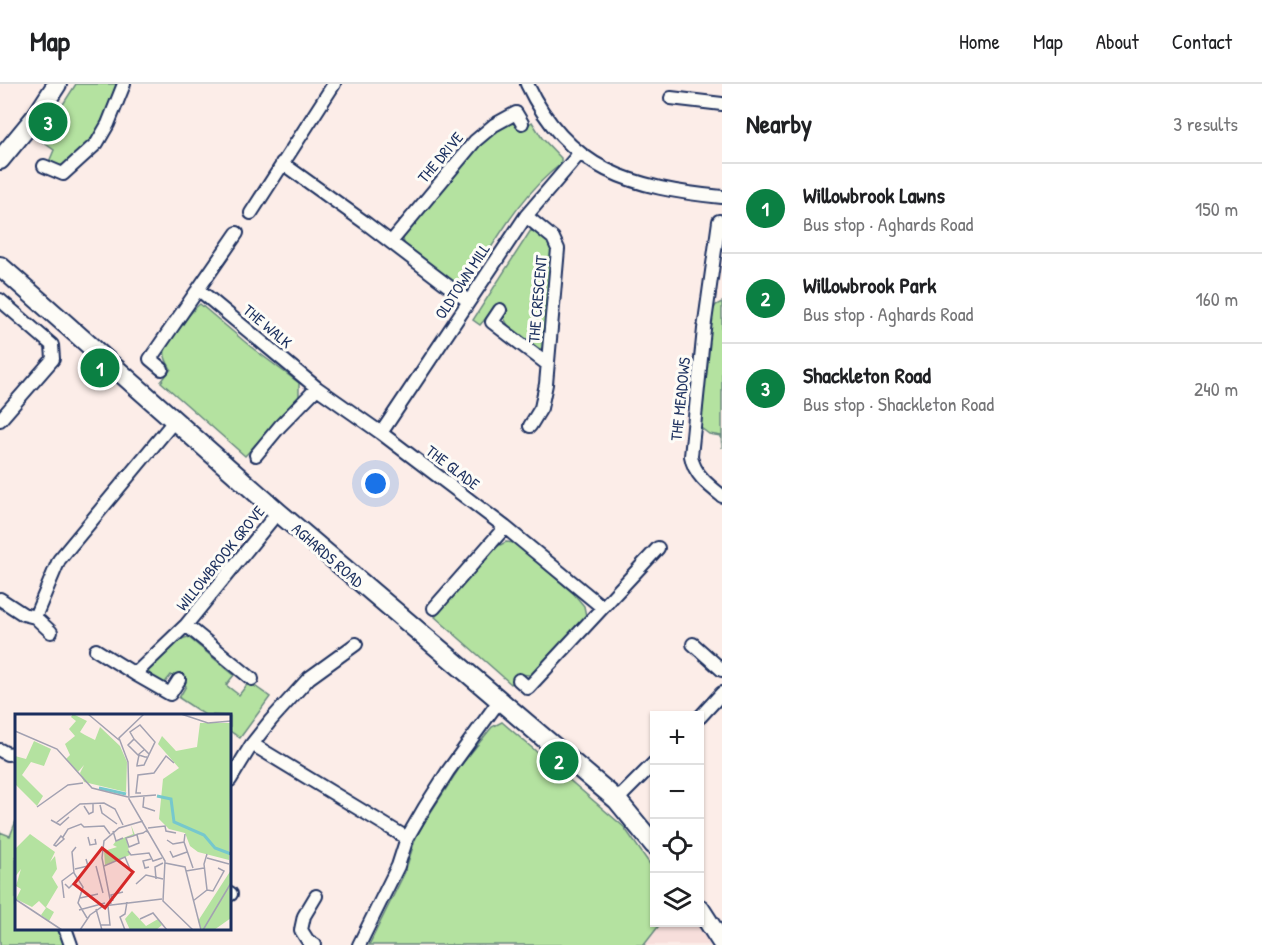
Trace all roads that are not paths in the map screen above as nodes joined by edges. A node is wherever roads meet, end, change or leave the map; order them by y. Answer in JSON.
{"nodes":[{"id":1,"x":57,"y":84,"type":"edge"},
{"id":2,"x":124,"y":84,"type":"edge"},
{"id":3,"x":334,"y":84,"type":"edge"},
{"id":4,"x":526,"y":84,"type":"edge"},
{"id":5,"x":671,"y":98,"type":"dead end"},
{"id":6,"x":722,"y":104,"type":"edge"},
{"id":7,"x":522,"y":123,"type":"dead end"},
{"id":8,"x":579,"y":154,"type":"junction"},
{"id":9,"x":0,"y":160,"type":"edge"},
{"id":10,"x":282,"y":163,"type":"junction"},
{"id":11,"x":44,"y":166,"type":"dead end"},
{"id":12,"x":722,"y":197,"type":"edge"},
{"id":13,"x":251,"y":213,"type":"dead end"},
{"id":14,"x":526,"y":216,"type":"junction"},
{"id":15,"x":719,"y":221,"type":"dead end"},
{"id":16,"x":237,"y":233,"type":"dead end"},
{"id":17,"x":391,"y":242,"type":"junction"},
{"id":18,"x":0,"y":267,"type":"edge"},
{"id":19,"x":198,"y":289,"type":"junction"},
{"id":20,"x":716,"y":294,"type":"edge"},
{"id":21,"x":0,"y":300,"type":"edge"},
{"id":22,"x":468,"y":301,"type":"junction"},
{"id":23,"x":500,"y":310,"type":"dead end"},
{"id":24,"x":548,"y":364,"type":"junction"},
{"id":25,"x":162,"y":369,"type":"dead end"},
{"id":26,"x":317,"y":388,"type":"junction"},
{"id":27,"x":0,"y":420,"type":"edge"},
{"id":28,"x":174,"y":420,"type":"junction"},
{"id":29,"x":531,"y":426,"type":"dead end"},
{"id":30,"x":381,"y":434,"type":"junction"},
{"id":31,"x":256,"y":455,"type":"dead end"},
{"id":32,"x":722,"y":496,"type":"edge"},
{"id":33,"x":278,"y":512,"type":"junction"},
{"id":34,"x":505,"y":527,"type":"junction"},
{"id":35,"x":658,"y":548,"type":"dead end"},
{"id":36,"x":0,"y":599,"type":"edge"},
{"id":37,"x":602,"y":607,"type":"junction"},
{"id":38,"x":434,"y":608,"type":"dead end"},
{"id":39,"x":35,"y":617,"type":"junction"},
{"id":40,"x":186,"y":625,"type":"junction"},
{"id":41,"x":51,"y":632,"type":"dead end"},
{"id":42,"x":356,"y":644,"type":"dead end"},
{"id":43,"x":693,"y":644,"type":"dead end"},
{"id":44,"x":96,"y":650,"type":"dead end"},
{"id":45,"x":722,"y":670,"type":"edge"},
{"id":46,"x":135,"y":674,"type":"junction"},
{"id":47,"x":252,"y":679,"type":"dead end"},
{"id":48,"x":178,"y":680,"type":"dead end"},
{"id":49,"x":519,"y":680,"type":"dead end"},
{"id":50,"x":722,"y":693,"type":"edge"},
{"id":51,"x":499,"y":701,"type":"junction"},
{"id":52,"x":704,"y":712,"type":"edge"},
{"id":53,"x":252,"y":744,"type":"junction"},
{"id":54,"x":0,"y":750,"type":"edge"},
{"id":55,"x":15,"y":753,"type":"edge"},
{"id":56,"x":652,"y":765,"type":"edge"},
{"id":57,"x":231,"y":778,"type":"edge"},
{"id":58,"x":617,"y":800,"type":"junction"},
{"id":59,"x":407,"y":838,"type":"junction"},
{"id":60,"x":650,"y":840,"type":"edge"},
{"id":61,"x":316,"y":896,"type":"dead end"},
{"id":62,"x":704,"y":916,"type":"edge"},
{"id":63,"x":66,"y":930,"type":"edge"},
{"id":64,"x":722,"y":943,"type":"edge"},
{"id":65,"x":71,"y":945,"type":"edge"},
{"id":66,"x":315,"y":945,"type":"edge"},
{"id":67,"x":359,"y":945,"type":"edge"}],
"edges":[{"from":1,"to":9,"type":"street"},
{"from":2,"to":11,"type":"street"},
{"from":3,"to":10,"type":"street"},
{"from":4,"to":8,"type":"street"},
{"from":5,"to":6,"type":"street"},
{"from":7,"to":17,"type":"street","name":"THE DRIVE"},
{"from":8,"to":12,"type":"street"},
{"from":8,"to":14,"type":"street","name":"OLDTOWN MILL"},
{"from":10,"to":13,"type":"street"},
{"from":10,"to":17,"type":"street"},
{"from":14,"to":22,"type":"street","name":"OLDTOWN MILL"},
{"from":14,"to":24,"type":"street","name":"THE CRESCENT"},
{"from":15,"to":20,"type":"street","name":"THE MEADOWS"},
{"from":16,"to":19,"type":"street"},
{"from":17,"to":22,"type":"street"},
{"from":18,"to":28,"type":"street","name":"AGHARDS ROAD"},
{"from":19,"to":25,"type":"street"},
{"from":19,"to":26,"type":"street","name":"THE WALK"},
{"from":20,"to":32,"type":"street","name":"THE MEADOWS"},
{"from":21,"to":27,"type":"street"},
{"from":22,"to":30,"type":"street","name":"OLDTOWN MILL"},
{"from":23,"to":24,"type":"street","name":"THE CRESCENT"},
{"from":24,"to":29,"type":"street","name":"THE CRESCENT"},
{"from":26,"to":30,"type":"street","name":"THE WALK"},
{"from":26,"to":31,"type":"street"},
{"from":28,"to":33,"type":"street","name":"AGHARDS ROAD"},
{"from":28,"to":39,"type":"street"},
{"from":30,"to":34,"type":"street","name":"THE GLADE"},
{"from":33,"to":40,"type":"street","name":"WILLOWBROOK GROVE"},
{"from":33,"to":51,"type":"street","name":"AGHARDS ROAD"},
{"from":34,"to":37,"type":"street","name":"THE GLADE"},
{"from":34,"to":38,"type":"street"},
{"from":35,"to":37,"type":"street"},
{"from":36,"to":39,"type":"street"},
{"from":37,"to":49,"type":"street"},
{"from":39,"to":41,"type":"street"},
{"from":40,"to":46,"type":"street","name":"WILLOWBROOK GROVE"},
{"from":40,"to":47,"type":"street","name":"WILLOWBROOK GROVE"},
{"from":42,"to":53,"type":"street"},
{"from":43,"to":45,"type":"street"},
{"from":44,"to":46,"type":"street"},
{"from":46,"to":48,"type":"street"},
{"from":50,"to":52,"type":"street"},
{"from":51,"to":58,"type":"street","name":"AGHARDS ROAD"},
{"from":51,"to":59,"type":"street"},
{"from":53,"to":57,"type":"street"},
{"from":53,"to":59,"type":"street"},
{"from":54,"to":55,"type":"street"},
{"from":56,"to":58,"type":"street"},
{"from":58,"to":60,"type":"street","name":"AGHARDS ROAD"},
{"from":59,"to":67,"type":"street"},
{"from":61,"to":66,"type":"street"},
{"from":62,"to":64,"type":"street"},
{"from":63,"to":65,"type":"street"}]}
